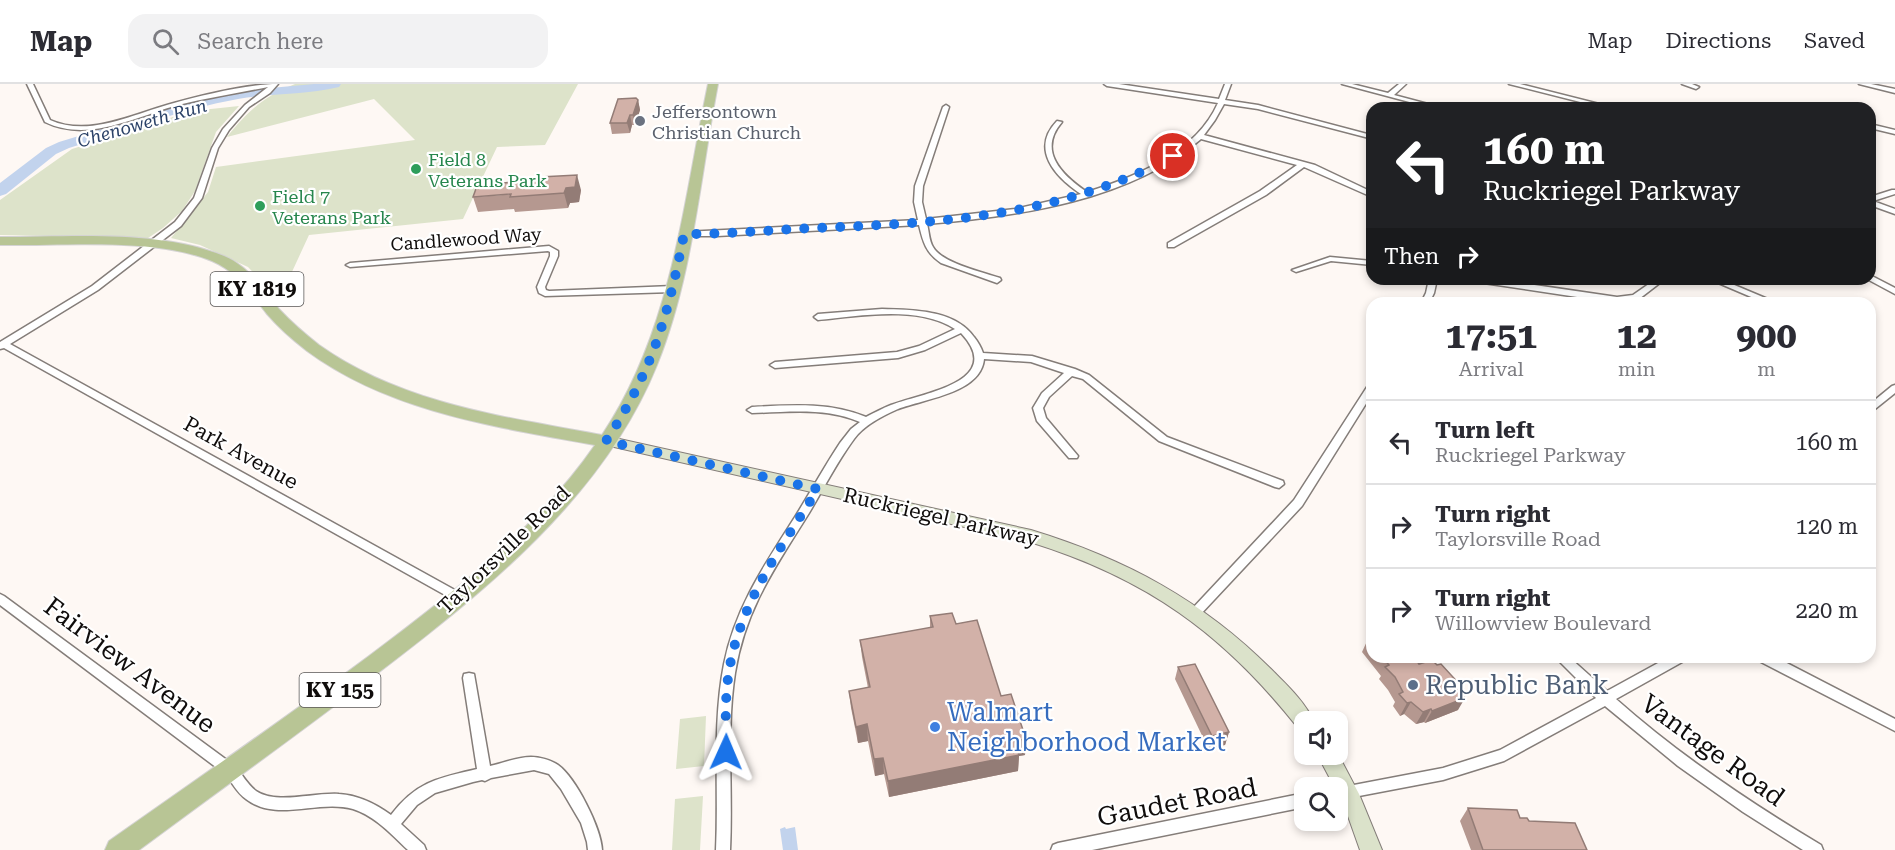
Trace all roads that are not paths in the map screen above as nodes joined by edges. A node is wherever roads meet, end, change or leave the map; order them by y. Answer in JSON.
{"nodes":[{"id":1,"x":30,"y":84,"type":"edge"},
{"id":2,"x":275,"y":84,"type":"edge"},
{"id":3,"x":713,"y":84,"type":"edge"},
{"id":4,"x":1107,"y":84,"type":"edge"},
{"id":5,"x":1228,"y":84,"type":"edge"},
{"id":6,"x":1345,"y":84,"type":"edge"},
{"id":7,"x":1403,"y":84,"type":"edge"},
{"id":8,"x":1512,"y":84,"type":"edge"},
{"id":9,"x":1685,"y":84,"type":"edge"},
{"id":10,"x":1862,"y":84,"type":"edge"},
{"id":11,"x":1696,"y":87,"type":"dead end"},
{"id":12,"x":1895,"y":91,"type":"edge"},
{"id":13,"x":1390,"y":95,"type":"junction"},
{"id":14,"x":1222,"y":102,"type":"junction"},
{"id":15,"x":1417,"y":102,"type":"edge"},
{"id":16,"x":1587,"y":102,"type":"edge"},
{"id":17,"x":946,"y":107,"type":"dead end"},
{"id":18,"x":1059,"y":122,"type":"dead end"},
{"id":19,"x":1876,"y":127,"type":"edge"},
{"id":20,"x":1895,"y":132,"type":"edge"},
{"id":21,"x":1366,"y":135,"type":"edge"},
{"id":22,"x":1199,"y":136,"type":"junction"},
{"id":23,"x":1302,"y":165,"type":"junction"},
{"id":24,"x":1366,"y":192,"type":"edge"},
{"id":25,"x":1895,"y":192,"type":"edge"},
{"id":26,"x":1086,"y":194,"type":"junction"},
{"id":27,"x":1876,"y":198,"type":"edge"},
{"id":28,"x":1876,"y":203,"type":"edge"},
{"id":29,"x":1895,"y":213,"type":"edge"},
{"id":30,"x":923,"y":223,"type":"junction"},
{"id":31,"x":684,"y":234,"type":"junction"},
{"id":32,"x":0,"y":241,"type":"edge"},
{"id":33,"x":154,"y":243,"type":"junction"},
{"id":34,"x":1170,"y":245,"type":"dead end"},
{"id":35,"x":1366,"y":262,"type":"edge"},
{"id":36,"x":350,"y":265,"type":"dead end"},
{"id":37,"x":1296,"y":270,"type":"dead end"},
{"id":38,"x":997,"y":280,"type":"dead end"},
{"id":39,"x":1876,"y":280,"type":"edge"},
{"id":40,"x":1516,"y":285,"type":"edge"},
{"id":41,"x":1653,"y":285,"type":"edge"},
{"id":42,"x":1728,"y":285,"type":"edge"},
{"id":43,"x":673,"y":289,"type":"junction"},
{"id":44,"x":1895,"y":291,"type":"edge"},
{"id":45,"x":1593,"y":297,"type":"edge"},
{"id":46,"x":1637,"y":297,"type":"edge"},
{"id":47,"x":1758,"y":297,"type":"edge"},
{"id":48,"x":818,"y":317,"type":"dead end"},
{"id":49,"x":962,"y":329,"type":"junction"},
{"id":50,"x":2,"y":345,"type":"edge"},
{"id":51,"x":979,"y":356,"type":"junction"},
{"id":52,"x":775,"y":365,"type":"dead end"},
{"id":53,"x":1072,"y":371,"type":"junction"},
{"id":54,"x":1895,"y":388,"type":"edge"},
{"id":55,"x":1366,"y":396,"type":"edge"},
{"id":56,"x":1876,"y":405,"type":"edge"},
{"id":57,"x":752,"y":410,"type":"dead end"},
{"id":58,"x":867,"y":421,"type":"junction"},
{"id":59,"x":606,"y":441,"type":"junction"},
{"id":60,"x":1073,"y":456,"type":"dead end"},
{"id":61,"x":1279,"y":484,"type":"dead end"},
{"id":62,"x":818,"y":489,"type":"junction"},
{"id":63,"x":458,"y":597,"type":"junction"},
{"id":64,"x":0,"y":599,"type":"edge"},
{"id":65,"x":1195,"y":614,"type":"junction"},
{"id":66,"x":1567,"y":663,"type":"edge"},
{"id":67,"x":1670,"y":663,"type":"edge"},
{"id":68,"x":1775,"y":663,"type":"edge"},
{"id":69,"x":469,"y":678,"type":"dead end"},
{"id":70,"x":1606,"y":700,"type":"junction"},
{"id":71,"x":1296,"y":711,"type":"edge"},
{"id":72,"x":1895,"y":725,"type":"edge"},
{"id":73,"x":230,"y":770,"type":"junction"},
{"id":74,"x":485,"y":775,"type":"junction"},
{"id":75,"x":1348,"y":792,"type":"edge"},
{"id":76,"x":1294,"y":802,"type":"edge"},
{"id":77,"x":1348,"y":803,"type":"edge"},
{"id":78,"x":392,"y":825,"type":"junction"},
{"id":79,"x":118,"y":850,"type":"edge"},
{"id":80,"x":419,"y":850,"type":"edge"},
{"id":81,"x":595,"y":850,"type":"edge"},
{"id":82,"x":723,"y":850,"type":"edge"},
{"id":83,"x":1058,"y":850,"type":"edge"},
{"id":84,"x":1371,"y":850,"type":"edge"},
{"id":85,"x":1816,"y":850,"type":"edge"}],
"edges":[{"from":1,"to":2,"type":"street"},
{"from":2,"to":33,"type":"street"},
{"from":3,"to":31,"type":"main road","name":"Taylorsville Road","number":"KY 155"},
{"from":4,"to":14,"type":"street"},
{"from":5,"to":14,"type":"street"},
{"from":6,"to":13,"type":"street"},
{"from":7,"to":13,"type":"street"},
{"from":8,"to":16,"type":"street"},
{"from":9,"to":11,"type":"street"},
{"from":10,"to":12,"type":"street"},
{"from":13,"to":15,"type":"street"},
{"from":14,"to":21,"type":"street"},
{"from":14,"to":22,"type":"street"},
{"from":17,"to":30,"type":"street"},
{"from":18,"to":26,"type":"street"},
{"from":19,"to":20,"type":"street"},
{"from":22,"to":23,"type":"street"},
{"from":22,"to":26,"type":"street"},
{"from":23,"to":24,"type":"street"},
{"from":23,"to":34,"type":"street"},
{"from":25,"to":27,"type":"street"},
{"from":26,"to":30,"type":"street"},
{"from":28,"to":29,"type":"street"},
{"from":30,"to":31,"type":"street"},
{"from":30,"to":38,"type":"street"},
{"from":31,"to":43,"type":"main road","name":"Taylorsville Road","number":"KY 155"},
{"from":32,"to":33,"type":"main road","name":"Ruckriegel Parkway","number":"KY 1819"},
{"from":33,"to":50,"type":"street"},
{"from":33,"to":59,"type":"main road","name":"Ruckriegel Parkway","number":"KY 1819"},
{"from":35,"to":37,"type":"street"},
{"from":36,"to":43,"type":"street","name":"Candlewood Way"},
{"from":39,"to":44,"type":"street"},
{"from":40,"to":45,"type":"street"},
{"from":41,"to":46,"type":"street"},
{"from":42,"to":47,"type":"street"},
{"from":43,"to":59,"type":"main road","name":"Taylorsville Road","number":"KY 155"},
{"from":48,"to":49,"type":"street"},
{"from":49,"to":51,"type":"street"},
{"from":49,"to":52,"type":"street"},
{"from":50,"to":63,"type":"street","name":"Park Avenue"},
{"from":51,"to":53,"type":"street"},
{"from":51,"to":58,"type":"street"},
{"from":53,"to":60,"type":"street"},
{"from":53,"to":61,"type":"street"},
{"from":54,"to":56,"type":"street"},
{"from":55,"to":65,"type":"street"},
{"from":57,"to":58,"type":"street"},
{"from":58,"to":62,"type":"street"},
{"from":59,"to":62,"type":"main road","name":"Ruckriegel Parkway","number":"KY 1819"},
{"from":59,"to":63,"type":"main road","name":"Taylorsville Road","number":"KY 155"},
{"from":62,"to":65,"type":"main road","name":"Ruckriegel Parkway","number":"KY 1819"},
{"from":62,"to":82,"type":"street"},
{"from":63,"to":73,"type":"main road","name":"Taylorsville Road","number":"KY 155"},
{"from":64,"to":73,"type":"street","name":"Fairview Avenue"},
{"from":65,"to":71,"type":"main road","name":"Ruckriegel Parkway","number":"KY 1819"},
{"from":66,"to":70,"type":"street","name":"Vantage Road"},
{"from":67,"to":70,"type":"street"},
{"from":68,"to":72,"type":"street"},
{"from":69,"to":74,"type":"street"},
{"from":70,"to":75,"type":"street"},
{"from":70,"to":85,"type":"street","name":"Vantage Road"},
{"from":73,"to":78,"type":"street","name":"Fairview Avenue"},
{"from":73,"to":79,"type":"main road","name":"Taylorsville Road","number":"KY 155"},
{"from":74,"to":78,"type":"street"},
{"from":74,"to":81,"type":"street"},
{"from":76,"to":83,"type":"street","name":"Gaudet Road"},
{"from":77,"to":84,"type":"main road"},
{"from":78,"to":80,"type":"street","name":"Fairview Avenue"}]}
